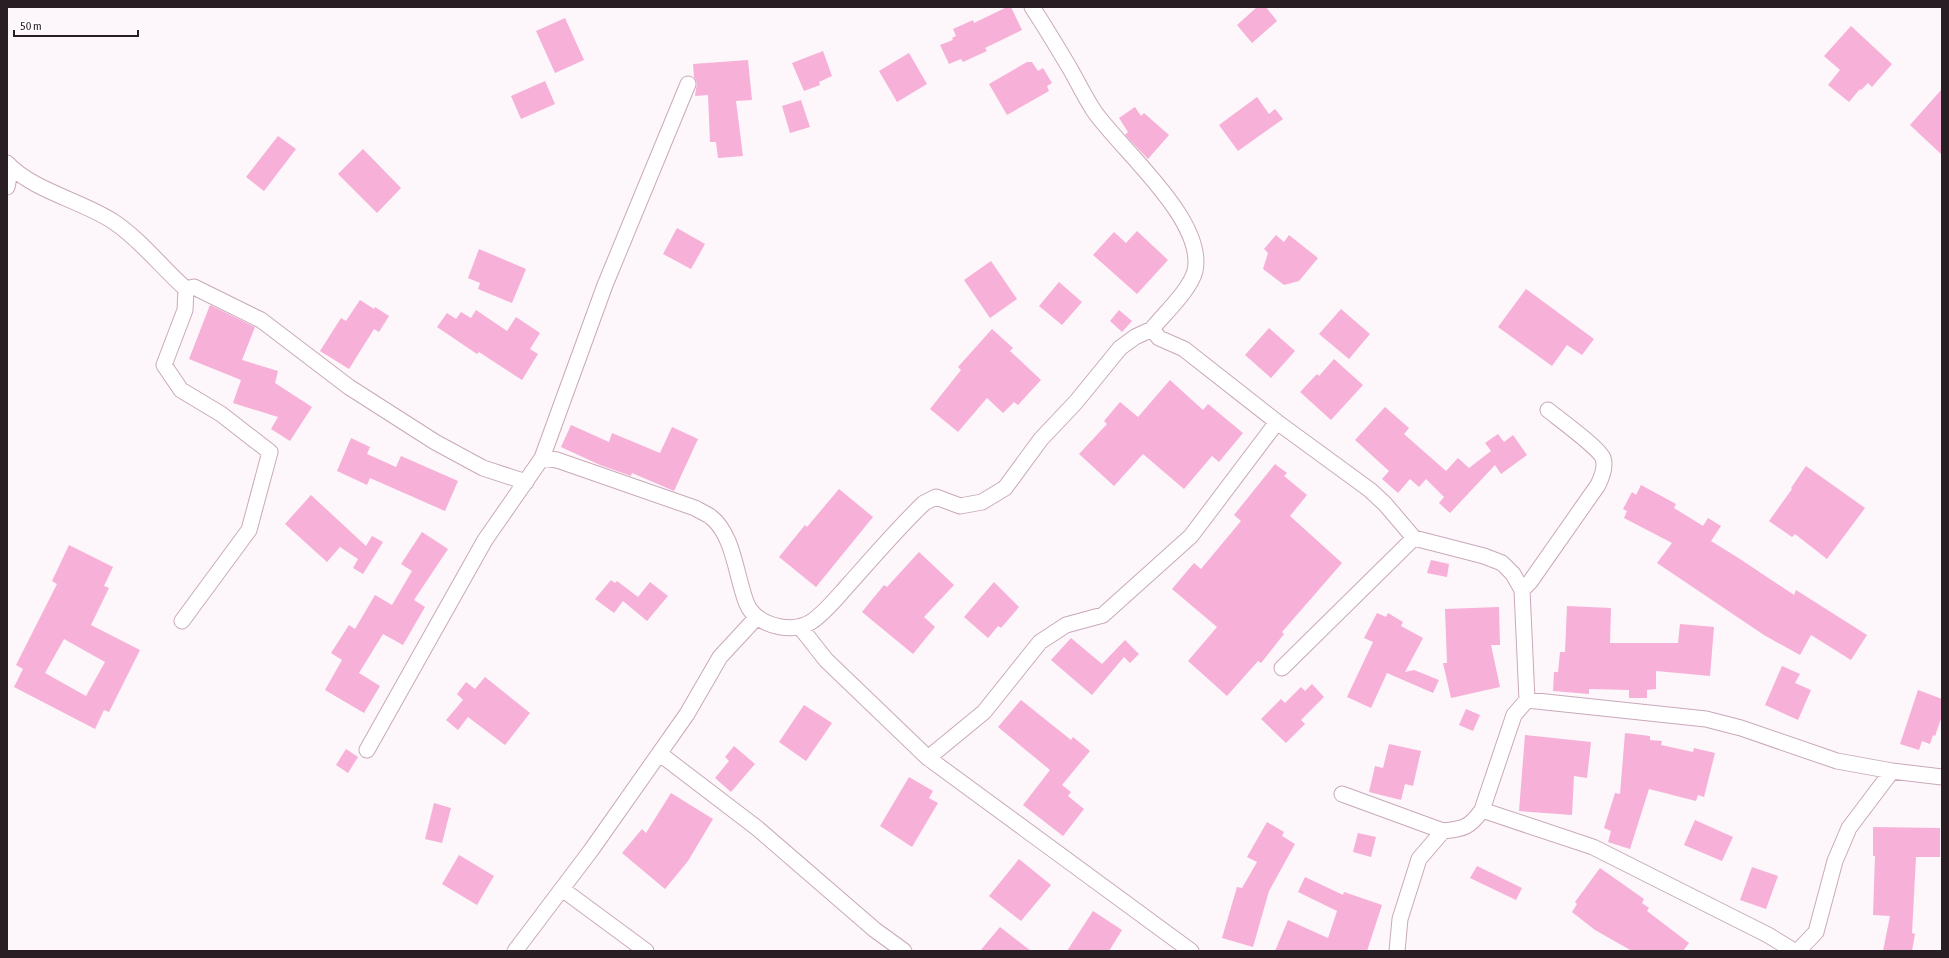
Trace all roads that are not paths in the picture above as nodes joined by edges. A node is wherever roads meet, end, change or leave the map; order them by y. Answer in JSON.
{"nodes":[{"id":1,"x":1032,"y":7,"type":"edge"},
{"id":2,"x":688,"y":84,"type":"dead end"},
{"id":3,"x":9,"y":165,"type":"edge"},
{"id":4,"x":7,"y":187,"type":"edge"},
{"id":5,"x":186,"y":289,"type":"junction"},
{"id":6,"x":1152,"y":329,"type":"junction"},
{"id":7,"x":1548,"y":410,"type":"dead end"},
{"id":8,"x":1277,"y":422,"type":"junction"},
{"id":9,"x":542,"y":458,"type":"junction"},
{"id":10,"x":526,"y":482,"type":"junction"},
{"id":11,"x":1414,"y":538,"type":"junction"},
{"id":12,"x":1522,"y":590,"type":"junction"},
{"id":13,"x":757,"y":617,"type":"junction"},
{"id":14,"x":182,"y":621,"type":"dead end"},
{"id":15,"x":800,"y":627,"type":"junction"},
{"id":16,"x":1282,"y":668,"type":"dead end"},
{"id":17,"x":1527,"y":700,"type":"junction"},
{"id":18,"x":366,"y":750,"type":"dead end"},
{"id":19,"x":660,"y":754,"type":"junction"},
{"id":20,"x":928,"y":758,"type":"junction"},
{"id":21,"x":1892,"y":771,"type":"junction"},
{"id":22,"x":1942,"y":777,"type":"edge"},
{"id":23,"x":1342,"y":794,"type":"dead end"},
{"id":24,"x":1482,"y":810,"type":"junction"},
{"id":25,"x":1444,"y":831,"type":"junction"},
{"id":26,"x":562,"y":889,"type":"junction"},
{"id":27,"x":515,"y":951,"type":"edge"},
{"id":28,"x":646,"y":951,"type":"edge"},
{"id":29,"x":904,"y":951,"type":"edge"},
{"id":30,"x":1192,"y":951,"type":"edge"},
{"id":31,"x":1397,"y":951,"type":"edge"},
{"id":32,"x":1794,"y":951,"type":"edge"},
{"id":33,"x":1798,"y":951,"type":"edge"}],
"edges":[{"from":1,"to":6,"type":"street"},
{"from":2,"to":9,"type":"street"},
{"from":3,"to":4,"type":"street"},
{"from":3,"to":5,"type":"street"},
{"from":5,"to":10,"type":"street"},
{"from":5,"to":14,"type":"street"},
{"from":6,"to":8,"type":"street"},
{"from":6,"to":15,"type":"street"},
{"from":7,"to":12,"type":"street"},
{"from":8,"to":11,"type":"street"},
{"from":8,"to":20,"type":"street"},
{"from":9,"to":10,"type":"street"},
{"from":9,"to":13,"type":"street"},
{"from":10,"to":18,"type":"street"},
{"from":11,"to":12,"type":"street"},
{"from":11,"to":16,"type":"street"},
{"from":12,"to":17,"type":"street"},
{"from":13,"to":15,"type":"street"},
{"from":13,"to":19,"type":"street"},
{"from":15,"to":20,"type":"street"},
{"from":17,"to":21,"type":"street"},
{"from":17,"to":24,"type":"street"},
{"from":19,"to":26,"type":"street"},
{"from":19,"to":29,"type":"street"},
{"from":20,"to":30,"type":"street"},
{"from":21,"to":22,"type":"street"},
{"from":21,"to":33,"type":"street"},
{"from":23,"to":25,"type":"street"},
{"from":24,"to":25,"type":"street"},
{"from":24,"to":32,"type":"street"},
{"from":25,"to":31,"type":"street"},
{"from":26,"to":27,"type":"street"},
{"from":26,"to":28,"type":"street"}]}
